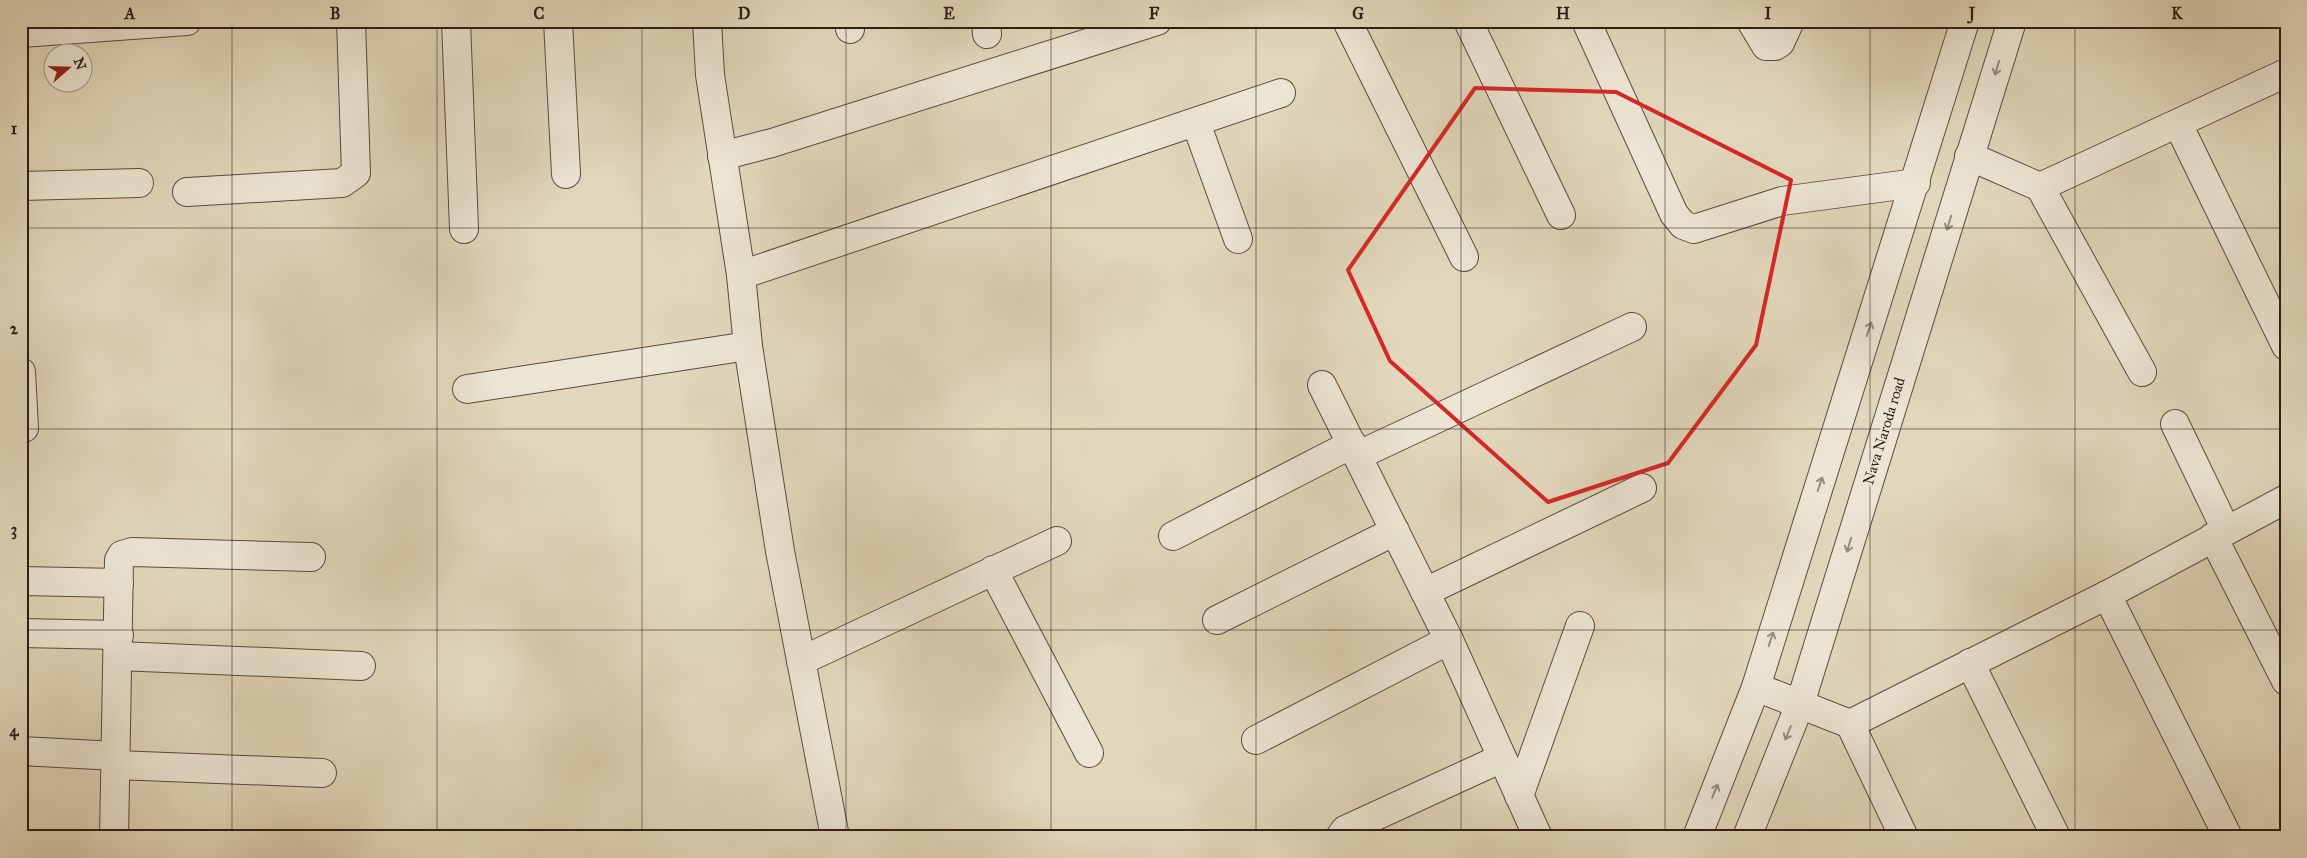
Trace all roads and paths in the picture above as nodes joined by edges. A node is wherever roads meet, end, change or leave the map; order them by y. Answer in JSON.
{"nodes":[{"id":1,"x":187,"y":21,"type":"edge"},
{"id":2,"x":351,"y":21,"type":"edge"},
{"id":3,"x":456,"y":21,"type":"edge"},
{"id":4,"x":558,"y":21,"type":"edge"},
{"id":5,"x":707,"y":21,"type":"edge"},
{"id":6,"x":1157,"y":21,"type":"edge"},
{"id":7,"x":1347,"y":21,"type":"edge"},
{"id":8,"x":1468,"y":21,"type":"edge"},
{"id":9,"x":1586,"y":21,"type":"edge"},
{"id":10,"x":1751,"y":21,"type":"edge"},
{"id":11,"x":1790,"y":21,"type":"edge"},
{"id":12,"x":1965,"y":21,"type":"edge"},
{"id":13,"x":2012,"y":21,"type":"edge"},
{"id":14,"x":21,"y":33,"type":"edge"},
{"id":15,"x":2284,"y":80,"type":"edge"},
{"id":16,"x":1282,"y":93,"type":"dead end"},
{"id":17,"x":1196,"y":123,"type":"junction"},
{"id":18,"x":2178,"y":124,"type":"junction"},
{"id":19,"x":722,"y":156,"type":"junction"},
{"id":20,"x":1969,"y":156,"type":"junction"},
{"id":21,"x":566,"y":174,"type":"dead end"},
{"id":22,"x":139,"y":183,"type":"dead end"},
{"id":23,"x":1916,"y":183,"type":"junction"},
{"id":24,"x":21,"y":186,"type":"edge"},
{"id":25,"x":2040,"y":187,"type":"junction"},
{"id":26,"x":187,"y":192,"type":"dead end"},
{"id":27,"x":1561,"y":215,"type":"dead end"},
{"id":28,"x":464,"y":229,"type":"dead end"},
{"id":29,"x":1238,"y":239,"type":"dead end"},
{"id":30,"x":1464,"y":257,"type":"dead end"},
{"id":31,"x":742,"y":275,"type":"junction"},
{"id":32,"x":1632,"y":327,"type":"dead end"},
{"id":33,"x":748,"y":346,"type":"junction"},
{"id":34,"x":2286,"y":346,"type":"edge"},
{"id":35,"x":21,"y":372,"type":"edge"},
{"id":36,"x":2142,"y":372,"type":"dead end"},
{"id":37,"x":1322,"y":385,"type":"dead end"},
{"id":38,"x":468,"y":389,"type":"dead end"},
{"id":39,"x":2176,"y":424,"type":"dead end"},
{"id":40,"x":24,"y":428,"type":"dead end"},
{"id":41,"x":1355,"y":450,"type":"junction"},
{"id":42,"x":1642,"y":488,"type":"dead end"},
{"id":43,"x":2286,"y":498,"type":"edge"},
{"id":44,"x":1395,"y":531,"type":"junction"},
{"id":45,"x":2220,"y":534,"type":"junction"},
{"id":46,"x":1173,"y":536,"type":"dead end"},
{"id":47,"x":1057,"y":541,"type":"dead end"},
{"id":48,"x":311,"y":557,"type":"dead end"},
{"id":49,"x":993,"y":570,"type":"junction"},
{"id":50,"x":21,"y":581,"type":"edge"},
{"id":51,"x":120,"y":583,"type":"junction"},
{"id":52,"x":1425,"y":592,"type":"junction"},
{"id":53,"x":2107,"y":595,"type":"junction"},
{"id":54,"x":1217,"y":620,"type":"dead end"},
{"id":55,"x":1580,"y":626,"type":"dead end"},
{"id":56,"x":21,"y":633,"type":"edge"},
{"id":57,"x":1449,"y":640,"type":"junction"},
{"id":58,"x":118,"y":645,"type":"junction"},
{"id":59,"x":801,"y":661,"type":"junction"},
{"id":60,"x":1970,"y":664,"type":"junction"},
{"id":61,"x":361,"y":666,"type":"dead end"},
{"id":62,"x":2286,"y":681,"type":"edge"},
{"id":63,"x":1756,"y":687,"type":"junction"},
{"id":64,"x":1800,"y":704,"type":"junction"},
{"id":65,"x":1850,"y":724,"type":"junction"},
{"id":66,"x":1256,"y":740,"type":"dead end"},
{"id":67,"x":21,"y":751,"type":"edge"},
{"id":68,"x":1089,"y":753,"type":"dead end"},
{"id":69,"x":1502,"y":758,"type":"junction"},
{"id":70,"x":116,"y":760,"type":"junction"},
{"id":71,"x":322,"y":773,"type":"dead end"},
{"id":72,"x":1520,"y":796,"type":"junction"},
{"id":73,"x":114,"y":837,"type":"edge"},
{"id":74,"x":835,"y":837,"type":"edge"},
{"id":75,"x":1340,"y":837,"type":"edge"},
{"id":76,"x":1538,"y":837,"type":"edge"},
{"id":77,"x":1697,"y":837,"type":"edge"},
{"id":78,"x":1747,"y":837,"type":"edge"},
{"id":79,"x":1904,"y":837,"type":"edge"},
{"id":80,"x":2056,"y":837,"type":"edge"},
{"id":81,"x":2228,"y":837,"type":"edge"}],
"edges":[{"from":1,"to":14,"type":"street"},
{"from":2,"to":26,"type":"street"},
{"from":3,"to":28,"type":"street"},
{"from":4,"to":21,"type":"street"},
{"from":5,"to":19,"type":"street"},
{"from":6,"to":19,"type":"street"},
{"from":7,"to":30,"type":"street"},
{"from":8,"to":27,"type":"street"},
{"from":9,"to":23,"type":"street"},
{"from":10,"to":11,"type":"street"},
{"from":12,"to":23,"type":"street"},
{"from":13,"to":20,"type":"street","name":"Nava Naroda road","one_way":true},
{"from":15,"to":18,"type":"street"},
{"from":16,"to":17,"type":"street"},
{"from":17,"to":29,"type":"street"},
{"from":17,"to":31,"type":"street"},
{"from":18,"to":25,"type":"street"},
{"from":18,"to":34,"type":"street"},
{"from":19,"to":31,"type":"street"},
{"from":20,"to":25,"type":"street"},
{"from":20,"to":64,"type":"street","name":"Nava Naroda road","one_way":true},
{"from":22,"to":24,"type":"street"},
{"from":63,"to":23,"type":"street","one_way":true},
{"from":25,"to":36,"type":"street"},
{"from":31,"to":33,"type":"street"},
{"from":32,"to":41,"type":"street"},
{"from":33,"to":38,"type":"street"},
{"from":33,"to":59,"type":"street"},
{"from":35,"to":40,"type":"street"},
{"from":37,"to":41,"type":"street"},
{"from":39,"to":45,"type":"street"},
{"from":41,"to":44,"type":"street"},
{"from":41,"to":46,"type":"street"},
{"from":42,"to":52,"type":"street"},
{"from":43,"to":45,"type":"street"},
{"from":44,"to":52,"type":"street"},
{"from":44,"to":54,"type":"street"},
{"from":45,"to":53,"type":"street"},
{"from":45,"to":62,"type":"street"},
{"from":47,"to":49,"type":"street"},
{"from":48,"to":51,"type":"street"},
{"from":49,"to":59,"type":"street"},
{"from":49,"to":68,"type":"street"},
{"from":50,"to":51,"type":"street"},
{"from":51,"to":58,"type":"street"},
{"from":52,"to":57,"type":"street"},
{"from":53,"to":60,"type":"street"},
{"from":53,"to":81,"type":"street"},
{"from":55,"to":72,"type":"street"},
{"from":56,"to":58,"type":"street"},
{"from":57,"to":66,"type":"street"},
{"from":57,"to":69,"type":"street"},
{"from":58,"to":61,"type":"street"},
{"from":58,"to":70,"type":"street"},
{"from":59,"to":74,"type":"street"},
{"from":60,"to":65,"type":"street"},
{"from":60,"to":80,"type":"street"},
{"from":63,"to":64,"type":"street"},
{"from":77,"to":63,"type":"street","one_way":true},
{"from":64,"to":65,"type":"street"},
{"from":64,"to":78,"type":"street","name":"Nava Naroda road","one_way":true},
{"from":65,"to":79,"type":"street"},
{"from":67,"to":70,"type":"street"},
{"from":69,"to":72,"type":"street"},
{"from":69,"to":75,"type":"street"},
{"from":70,"to":71,"type":"street"},
{"from":70,"to":73,"type":"street"},
{"from":72,"to":76,"type":"street"}]}
